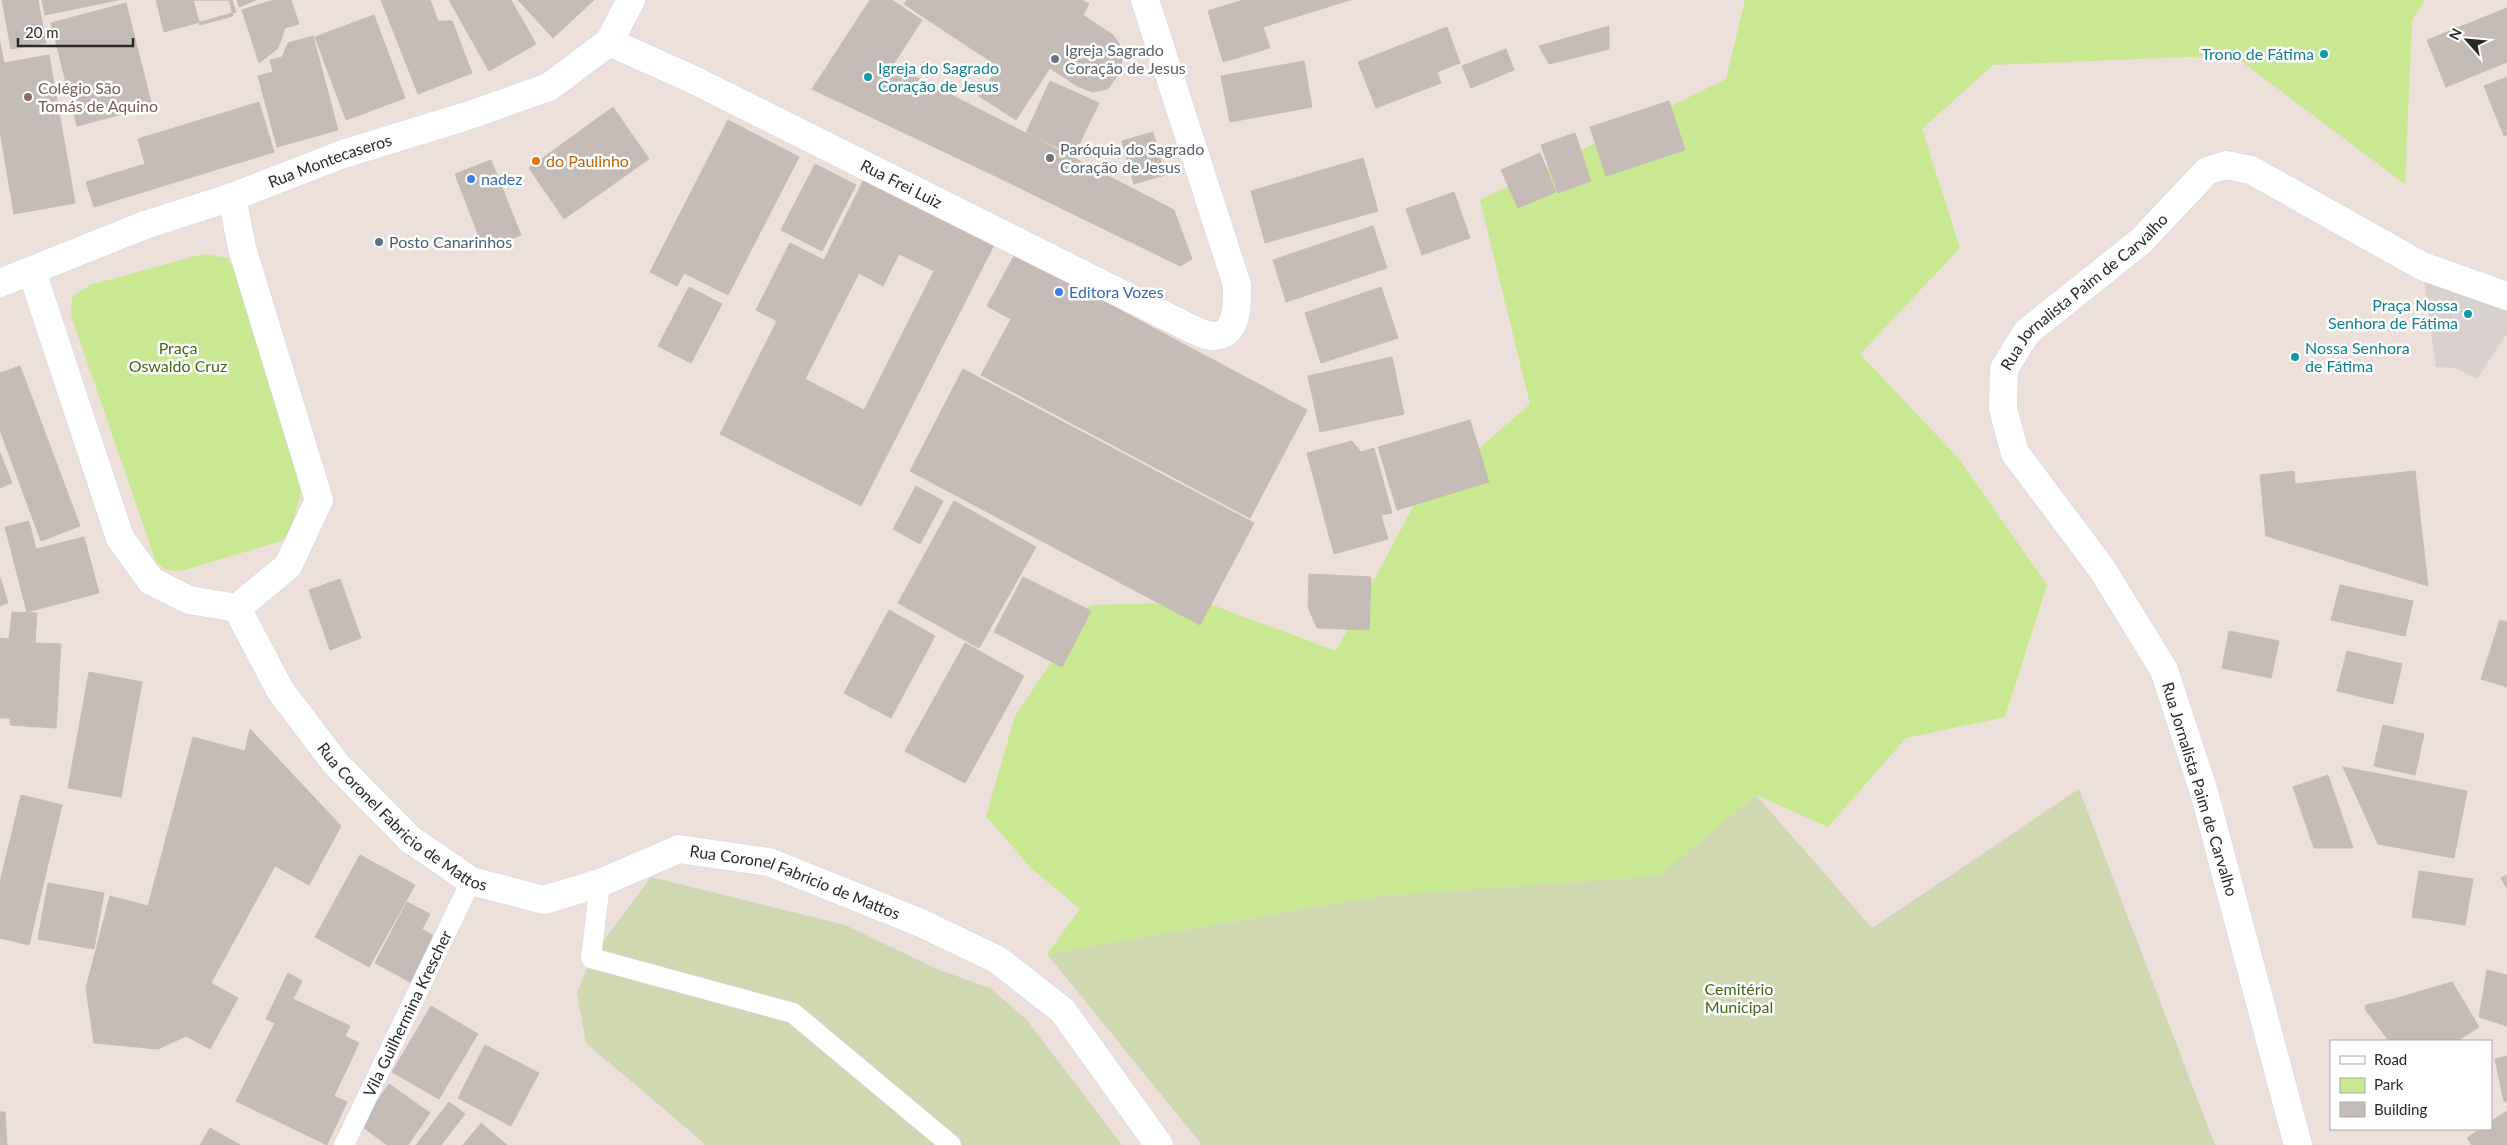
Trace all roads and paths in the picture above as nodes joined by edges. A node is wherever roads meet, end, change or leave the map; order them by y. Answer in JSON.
{"nodes":[{"id":1,"x":631,"y":0,"type":"edge"},
{"id":2,"x":1145,"y":0,"type":"edge"},
{"id":3,"x":608,"y":42,"type":"junction"},
{"id":4,"x":232,"y":197,"type":"junction"},
{"id":5,"x":32,"y":272,"type":"junction"},
{"id":6,"x":0,"y":283,"type":"edge"},
{"id":7,"x":2507,"y":296,"type":"edge"},
{"id":8,"x":237,"y":608,"type":"junction"},
{"id":9,"x":471,"y":881,"type":"junction"},
{"id":10,"x":600,"y":883,"type":"junction"},
{"id":11,"x":344,"y":1145,"type":"edge"},
{"id":12,"x":951,"y":1145,"type":"edge"},
{"id":13,"x":1159,"y":1145,"type":"edge"},
{"id":14,"x":2298,"y":1145,"type":"edge"}],
"edges":[{"from":1,"to":3,"type":"street","name":"Rua Montecaseros"},
{"from":2,"to":3,"type":"street","name":"Rua Frei Luiz"},
{"from":3,"to":4,"type":"street","name":"Rua Montecaseros"},
{"from":4,"to":5,"type":"street","name":"Rua Montecaseros"},
{"from":4,"to":8,"type":"street"},
{"from":5,"to":6,"type":"street","name":"Rua Montecaseros"},
{"from":5,"to":8,"type":"street"},
{"from":7,"to":14,"type":"street","name":"Rua Jornalista Paim de Carvalho"},
{"from":8,"to":9,"type":"street","name":"Rua Coronel Fabricio de Mattos"},
{"from":9,"to":10,"type":"street","name":"Rua Coronel Fabricio de Mattos"},
{"from":9,"to":11,"type":"lane","name":"Vila Guilhermina Krescher"},
{"from":10,"to":12,"type":"lane"},
{"from":10,"to":13,"type":"street","name":"Rua Coronel Fabricio de Mattos"}]}
